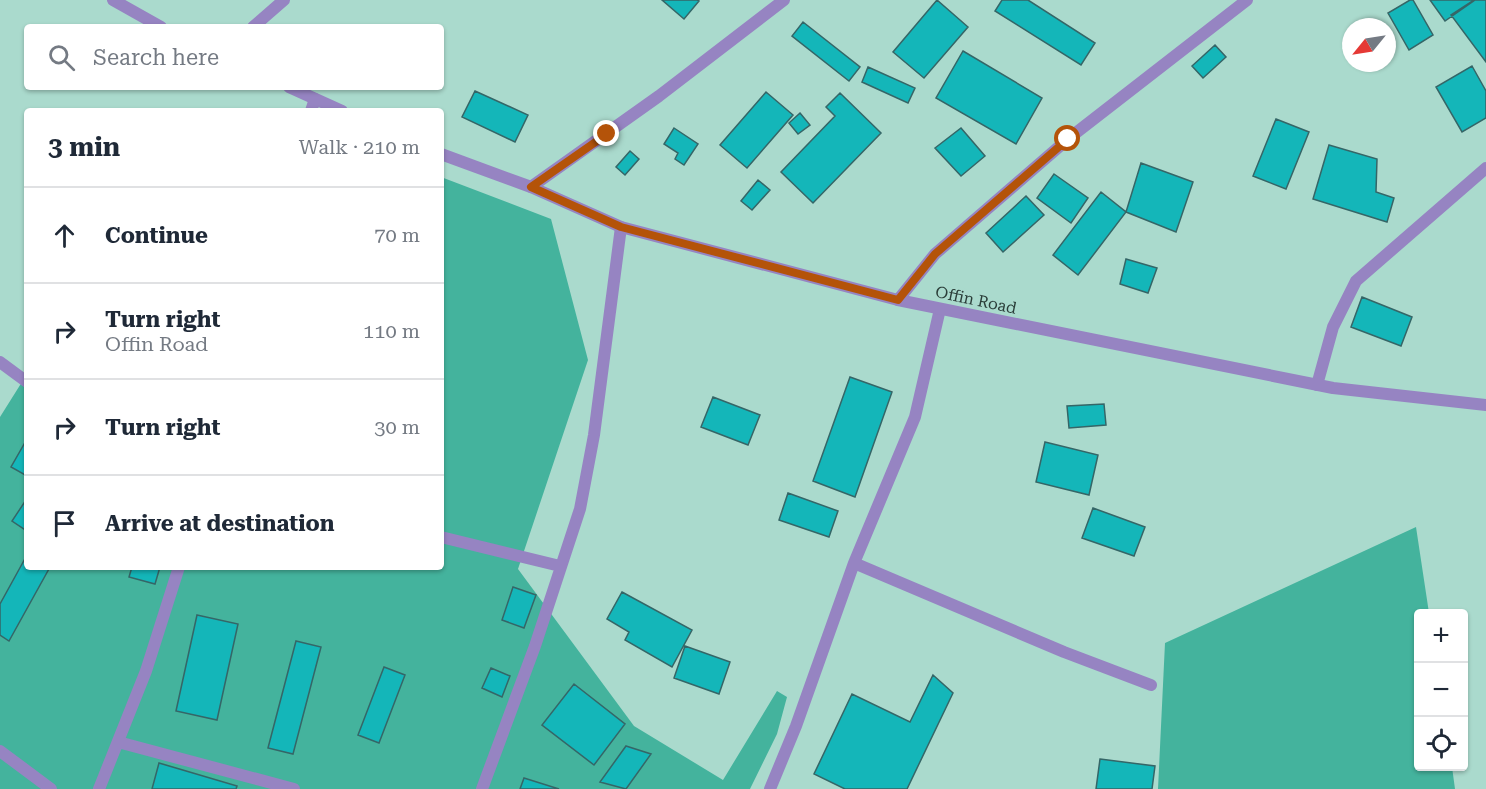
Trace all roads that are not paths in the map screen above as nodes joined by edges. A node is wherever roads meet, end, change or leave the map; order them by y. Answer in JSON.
{"nodes":[{"id":1,"x":112,"y":0,"type":"edge"},
{"id":2,"x":284,"y":0,"type":"edge"},
{"id":3,"x":784,"y":0,"type":"edge"},
{"id":4,"x":1246,"y":0,"type":"edge"},
{"id":5,"x":155,"y":24,"type":"edge"},
{"id":6,"x":256,"y":24,"type":"edge"},
{"id":7,"x":293,"y":90,"type":"edge"},
{"id":8,"x":313,"y":105,"type":"edge"},
{"id":9,"x":444,"y":155,"type":"edge"},
{"id":10,"x":1486,"y":168,"type":"edge"},
{"id":11,"x":531,"y":187,"type":"junction"},
{"id":12,"x":621,"y":227,"type":"junction"},
{"id":13,"x":898,"y":300,"type":"junction"},
{"id":14,"x":940,"y":309,"type":"junction"},
{"id":15,"x":0,"y":362,"type":"edge"},
{"id":16,"x":24,"y":380,"type":"edge"},
{"id":17,"x":1317,"y":385,"type":"junction"},
{"id":18,"x":1486,"y":405,"type":"edge"},
{"id":19,"x":444,"y":538,"type":"edge"},
{"id":20,"x":854,"y":563,"type":"junction"},
{"id":21,"x":560,"y":566,"type":"junction"},
{"id":22,"x":179,"y":570,"type":"edge"},
{"id":23,"x":1151,"y":685,"type":"dead end"},
{"id":24,"x":118,"y":741,"type":"junction"},
{"id":25,"x":0,"y":751,"type":"edge"},
{"id":26,"x":51,"y":789,"type":"edge"},
{"id":27,"x":99,"y":789,"type":"edge"},
{"id":28,"x":294,"y":789,"type":"edge"},
{"id":29,"x":482,"y":789,"type":"edge"},
{"id":30,"x":770,"y":789,"type":"edge"}],
"edges":[{"from":1,"to":5,"type":"street"},
{"from":2,"to":6,"type":"street"},
{"from":3,"to":11,"type":"street"},
{"from":4,"to":13,"type":"street"},
{"from":7,"to":8,"type":"street"},
{"from":9,"to":11,"type":"street","name":"Offin Road"},
{"from":10,"to":17,"type":"street"},
{"from":11,"to":12,"type":"street","name":"Offin Road"},
{"from":12,"to":13,"type":"street","name":"Offin Road"},
{"from":12,"to":21,"type":"street"},
{"from":13,"to":14,"type":"street","name":"Offin Road"},
{"from":14,"to":17,"type":"street","name":"Offin Road"},
{"from":14,"to":20,"type":"street"},
{"from":15,"to":16,"type":"street"},
{"from":17,"to":18,"type":"street","name":"Offin Road"},
{"from":19,"to":21,"type":"street"},
{"from":20,"to":23,"type":"street"},
{"from":20,"to":30,"type":"street"},
{"from":21,"to":29,"type":"street"},
{"from":22,"to":24,"type":"street"},
{"from":24,"to":27,"type":"street"},
{"from":24,"to":28,"type":"street"},
{"from":25,"to":26,"type":"street"}]}
